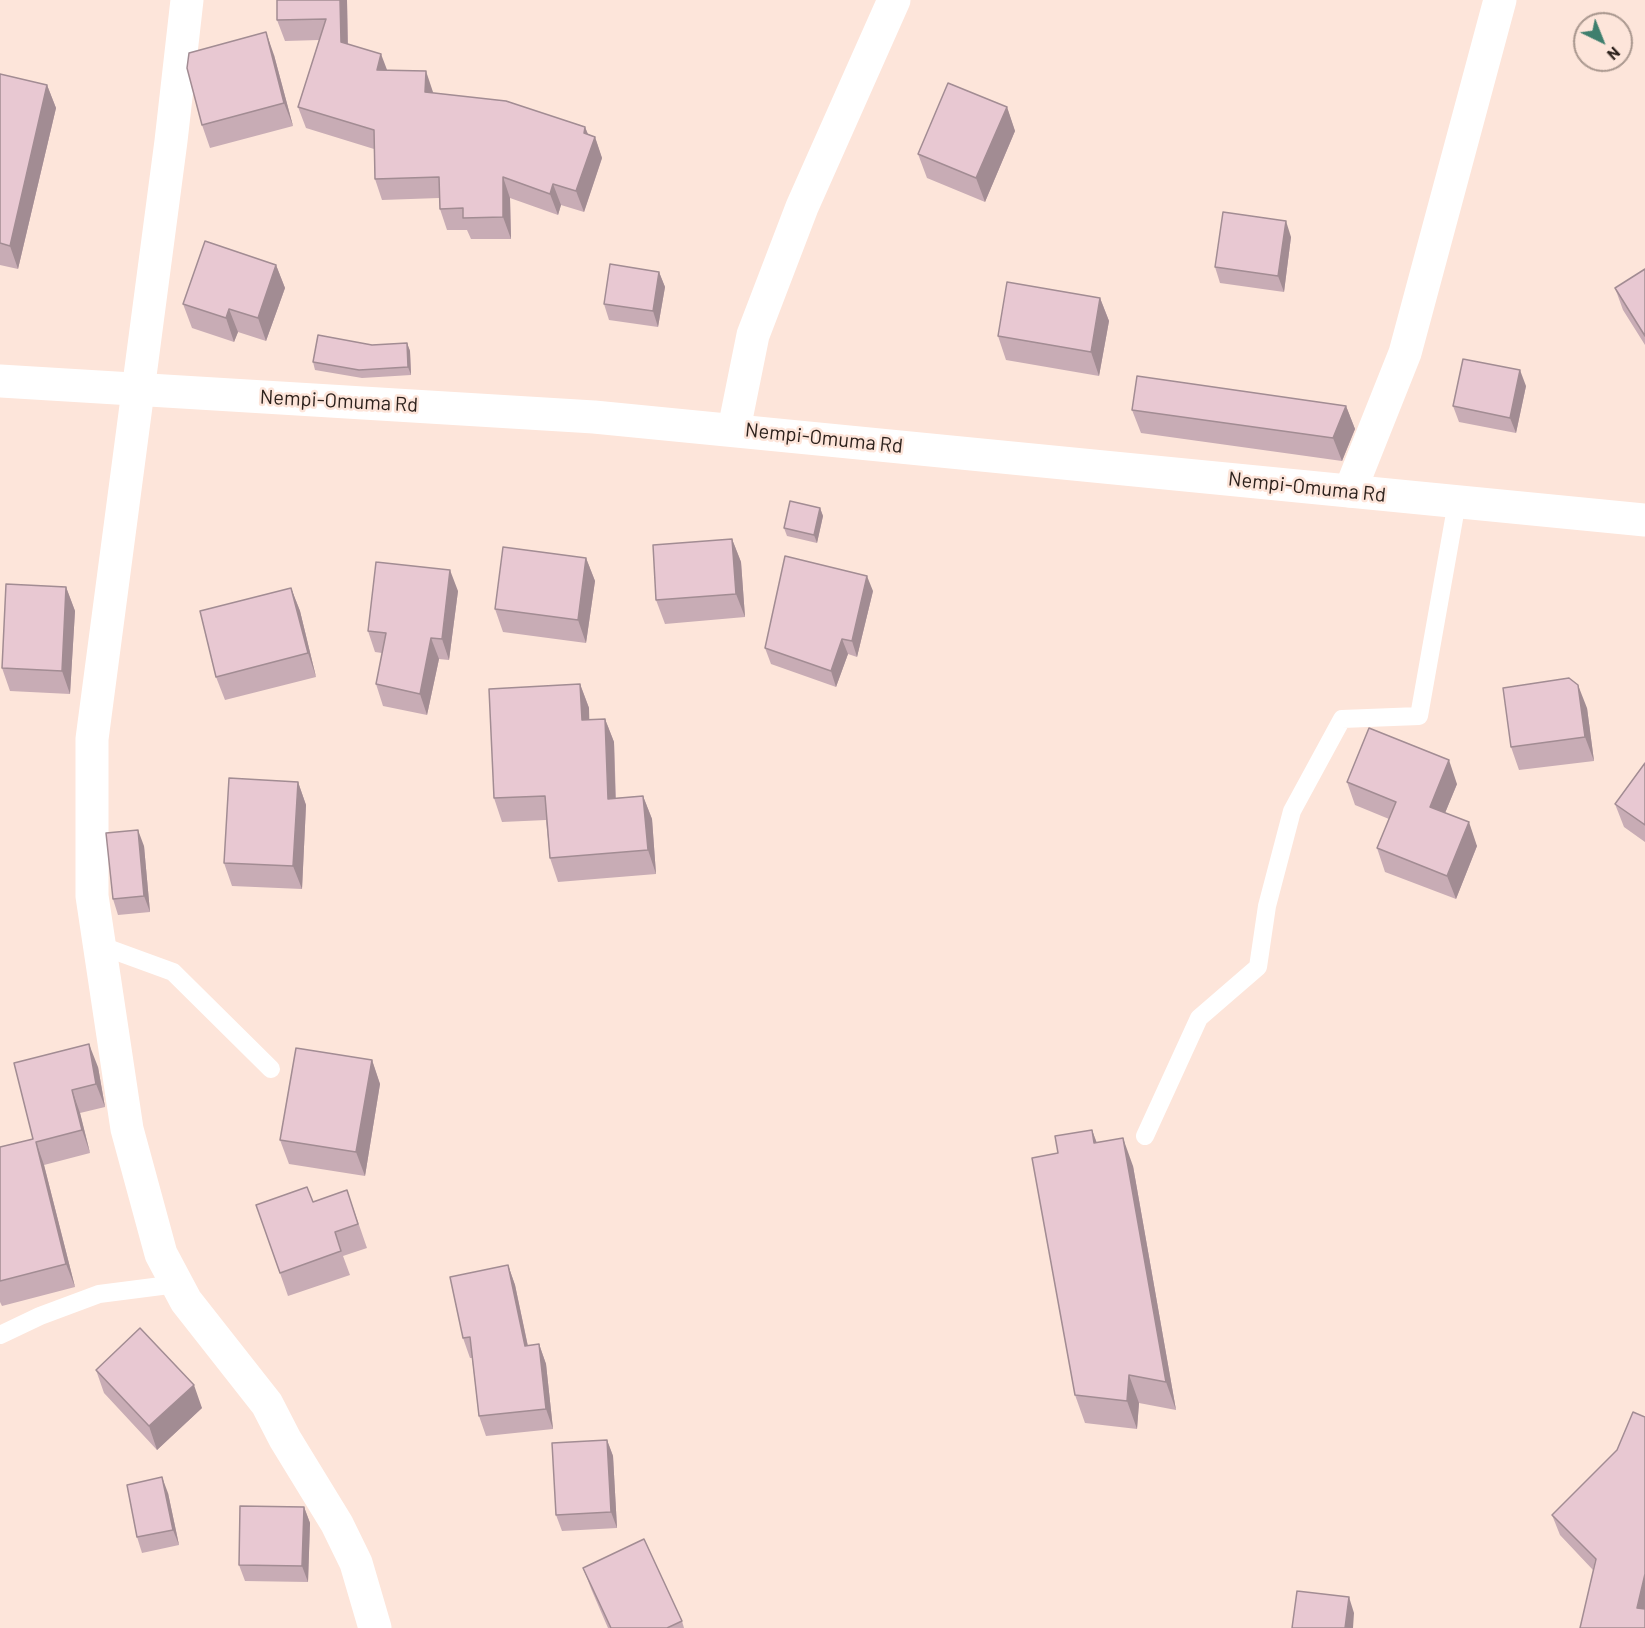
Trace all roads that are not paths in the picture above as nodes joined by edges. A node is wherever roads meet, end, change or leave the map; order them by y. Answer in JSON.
{"nodes":[{"id":1,"x":187,"y":0,"type":"edge"},
{"id":2,"x":894,"y":0,"type":"edge"},
{"id":3,"x":1500,"y":0,"type":"edge"},
{"id":4,"x":0,"y":381,"type":"edge"},
{"id":5,"x":138,"y":389,"type":"junction"},
{"id":6,"x":734,"y":429,"type":"junction"},
{"id":7,"x":1350,"y":491,"type":"junction"},
{"id":8,"x":1457,"y":502,"type":"junction"},
{"id":9,"x":1645,"y":520,"type":"edge"},
{"id":10,"x":99,"y":945,"type":"junction"},
{"id":11,"x":271,"y":1069,"type":"dead end"},
{"id":12,"x":1145,"y":1136,"type":"dead end"},
{"id":13,"x":177,"y":1284,"type":"junction"},
{"id":14,"x":0,"y":1335,"type":"edge"},
{"id":15,"x":375,"y":1628,"type":"edge"}],
"edges":[{"from":1,"to":5,"type":"street"},
{"from":2,"to":6,"type":"street"},
{"from":3,"to":7,"type":"street"},
{"from":4,"to":5,"type":"street","name":"Nempi-Omuma Rd"},
{"from":5,"to":6,"type":"street","name":"Nempi-Omuma Rd"},
{"from":5,"to":10,"type":"street"},
{"from":6,"to":7,"type":"street","name":"Nempi-Omuma Rd"},
{"from":7,"to":8,"type":"street","name":"Nempi-Omuma Rd"},
{"from":8,"to":9,"type":"street","name":"Nempi-Omuma Rd"},
{"from":8,"to":12,"type":"lane"},
{"from":10,"to":11,"type":"lane"},
{"from":10,"to":13,"type":"street"},
{"from":13,"to":14,"type":"lane"},
{"from":13,"to":15,"type":"street"}]}
